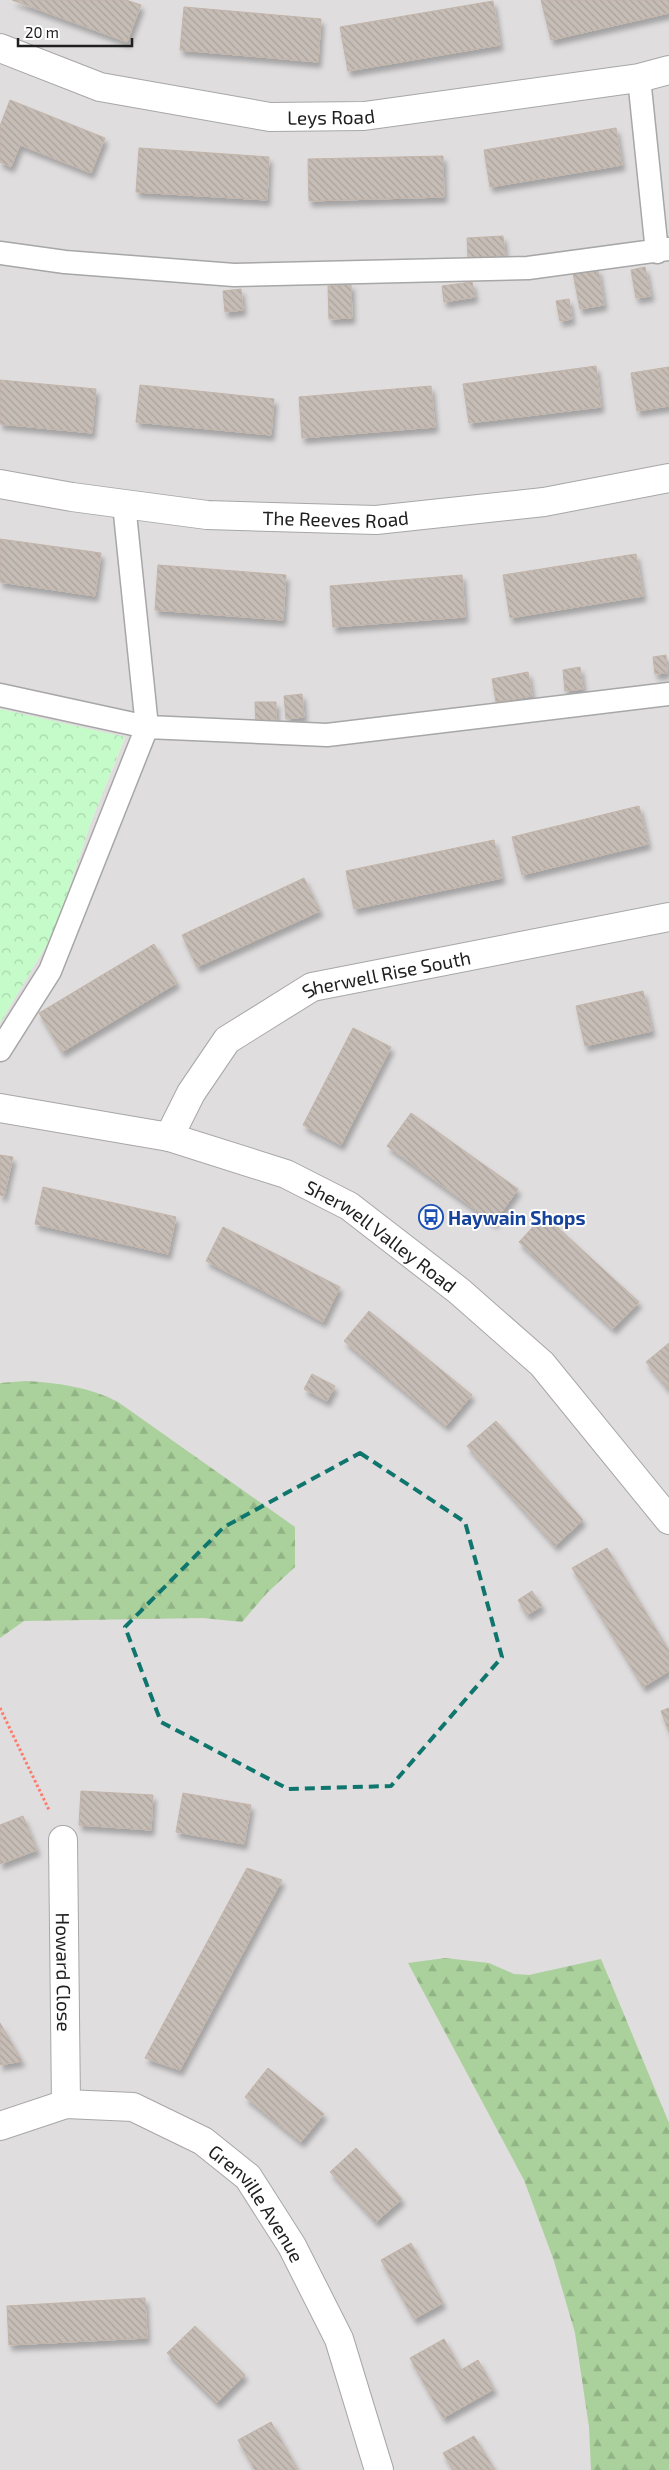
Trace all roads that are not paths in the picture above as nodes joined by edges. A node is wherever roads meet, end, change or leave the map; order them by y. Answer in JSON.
{"nodes":[{"id":1,"x":0,"y":48,"type":"edge"},
{"id":2,"x":669,"y":70,"type":"edge"},
{"id":3,"x":639,"y":78,"type":"junction"},
{"id":4,"x":663,"y":251,"type":"edge"},
{"id":5,"x":0,"y":253,"type":"edge"},
{"id":6,"x":669,"y":478,"type":"edge"},
{"id":7,"x":0,"y":484,"type":"edge"},
{"id":8,"x":124,"y":504,"type":"junction"},
{"id":9,"x":669,"y":694,"type":"edge"},
{"id":10,"x":0,"y":695,"type":"edge"},
{"id":11,"x":147,"y":727,"type":"junction"},
{"id":12,"x":669,"y":917,"type":"edge"},
{"id":13,"x":0,"y":1050,"type":"edge"},
{"id":14,"x":0,"y":1108,"type":"edge"},
{"id":15,"x":169,"y":1137,"type":"junction"},
{"id":16,"x":669,"y":1520,"type":"edge"},
{"id":17,"x":63,"y":1840,"type":"road end"},
{"id":18,"x":66,"y":2104,"type":"junction"},
{"id":19,"x":0,"y":2126,"type":"edge"},
{"id":20,"x":379,"y":2470,"type":"edge"}],
"edges":[{"from":1,"to":3,"type":"street","name":"Leys Road"},
{"from":2,"to":3,"type":"street","name":"Leys Road"},
{"from":3,"to":4,"type":"lane"},
{"from":4,"to":5,"type":"lane"},
{"from":6,"to":8,"type":"street","name":"The Reeves Road"},
{"from":7,"to":8,"type":"street","name":"The Reeves Road"},
{"from":8,"to":11,"type":"lane"},
{"from":9,"to":11,"type":"lane"},
{"from":10,"to":11,"type":"lane"},
{"from":11,"to":13,"type":"lane"},
{"from":12,"to":15,"type":"street","name":"Sherwell Rise South"},
{"from":14,"to":15,"type":"street","name":"Sherwell Valley Road"},
{"from":15,"to":16,"type":"street","name":"Sherwell Valley Road"},
{"from":17,"to":18,"type":"street","name":"Howard Close"},
{"from":18,"to":19,"type":"street","name":"Grenville Avenue"},
{"from":18,"to":20,"type":"street","name":"Grenville Avenue"}]}
